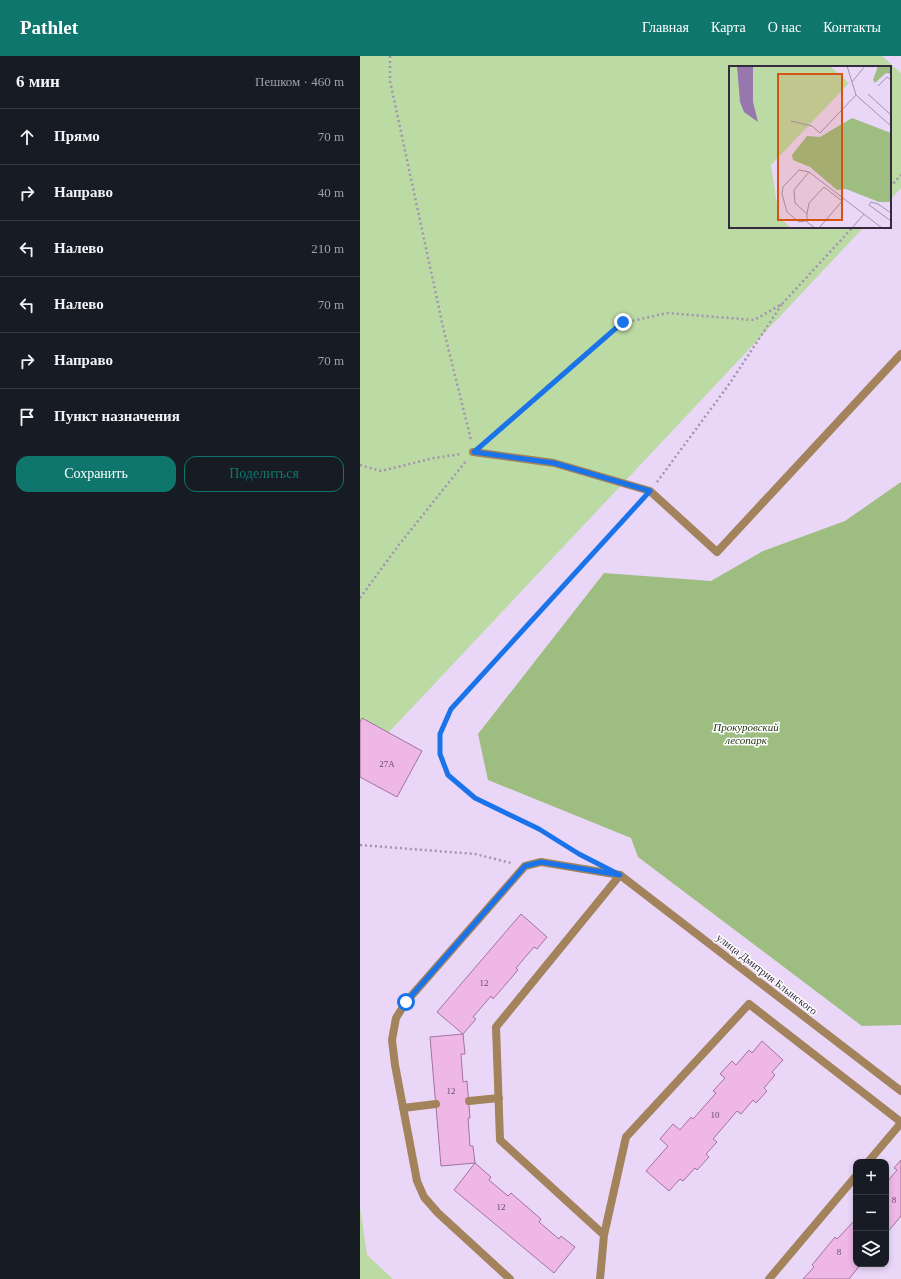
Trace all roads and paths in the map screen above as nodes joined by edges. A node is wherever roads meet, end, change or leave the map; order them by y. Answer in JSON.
{"nodes":[{"id":1,"x":390,"y":56,"type":"edge"},
{"id":2,"x":901,"y":175,"type":"edge"},
{"id":3,"x":891,"y":186,"type":"edge"},
{"id":4,"x":852,"y":228,"type":"edge"},
{"id":5,"x":782,"y":304,"type":"junction"},
{"id":6,"x":901,"y":354,"type":"edge"},
{"id":7,"x":474,"y":452,"type":"junction"},
{"id":8,"x":360,"y":465,"type":"edge"},
{"id":9,"x":650,"y":491,"type":"junction"},
{"id":10,"x":360,"y":598,"type":"edge"},
{"id":11,"x":360,"y":846,"type":"edge"},
{"id":12,"x":579,"y":854,"type":"dead end"},
{"id":13,"x":525,"y":866,"type":"junction"},
{"id":14,"x":620,"y":875,"type":"junction"},
{"id":15,"x":901,"y":1091,"type":"edge"},
{"id":16,"x":499,"y":1098,"type":"junction"},
{"id":17,"x":469,"y":1101,"type":"dead end"},
{"id":18,"x":436,"y":1104,"type":"dead end"},
{"id":19,"x":403,"y":1108,"type":"junction"},
{"id":20,"x":901,"y":1122,"type":"edge"},
{"id":21,"x":870,"y":1159,"type":"edge"},
{"id":22,"x":853,"y":1180,"type":"edge"},
{"id":23,"x":604,"y":1235,"type":"junction"},
{"id":24,"x":510,"y":1279,"type":"edge"},
{"id":25,"x":600,"y":1279,"type":"edge"},
{"id":26,"x":769,"y":1279,"type":"edge"}],
"edges":[{"from":1,"to":7,"type":"path"},
{"from":2,"to":3,"type":"path"},
{"from":4,"to":5,"type":"path"},
{"from":5,"to":7,"type":"path"},
{"from":5,"to":9,"type":"path"},
{"from":6,"to":9,"type":"street"},
{"from":7,"to":8,"type":"path"},
{"from":7,"to":9,"type":"street"},
{"from":7,"to":10,"type":"path"},
{"from":9,"to":12,"type":"path"},
{"from":11,"to":13,"type":"path"},
{"from":13,"to":14,"type":"street"},
{"from":13,"to":19,"type":"street"},
{"from":14,"to":15,"type":"street","name":"улица Дмитрия Блынского"},
{"from":14,"to":16,"type":"street"},
{"from":16,"to":17,"type":"street"},
{"from":16,"to":23,"type":"street"},
{"from":18,"to":19,"type":"street"},
{"from":19,"to":24,"type":"street"},
{"from":20,"to":21,"type":"street"},
{"from":20,"to":23,"type":"street"},
{"from":22,"to":26,"type":"street"},
{"from":23,"to":25,"type":"street"}]}
